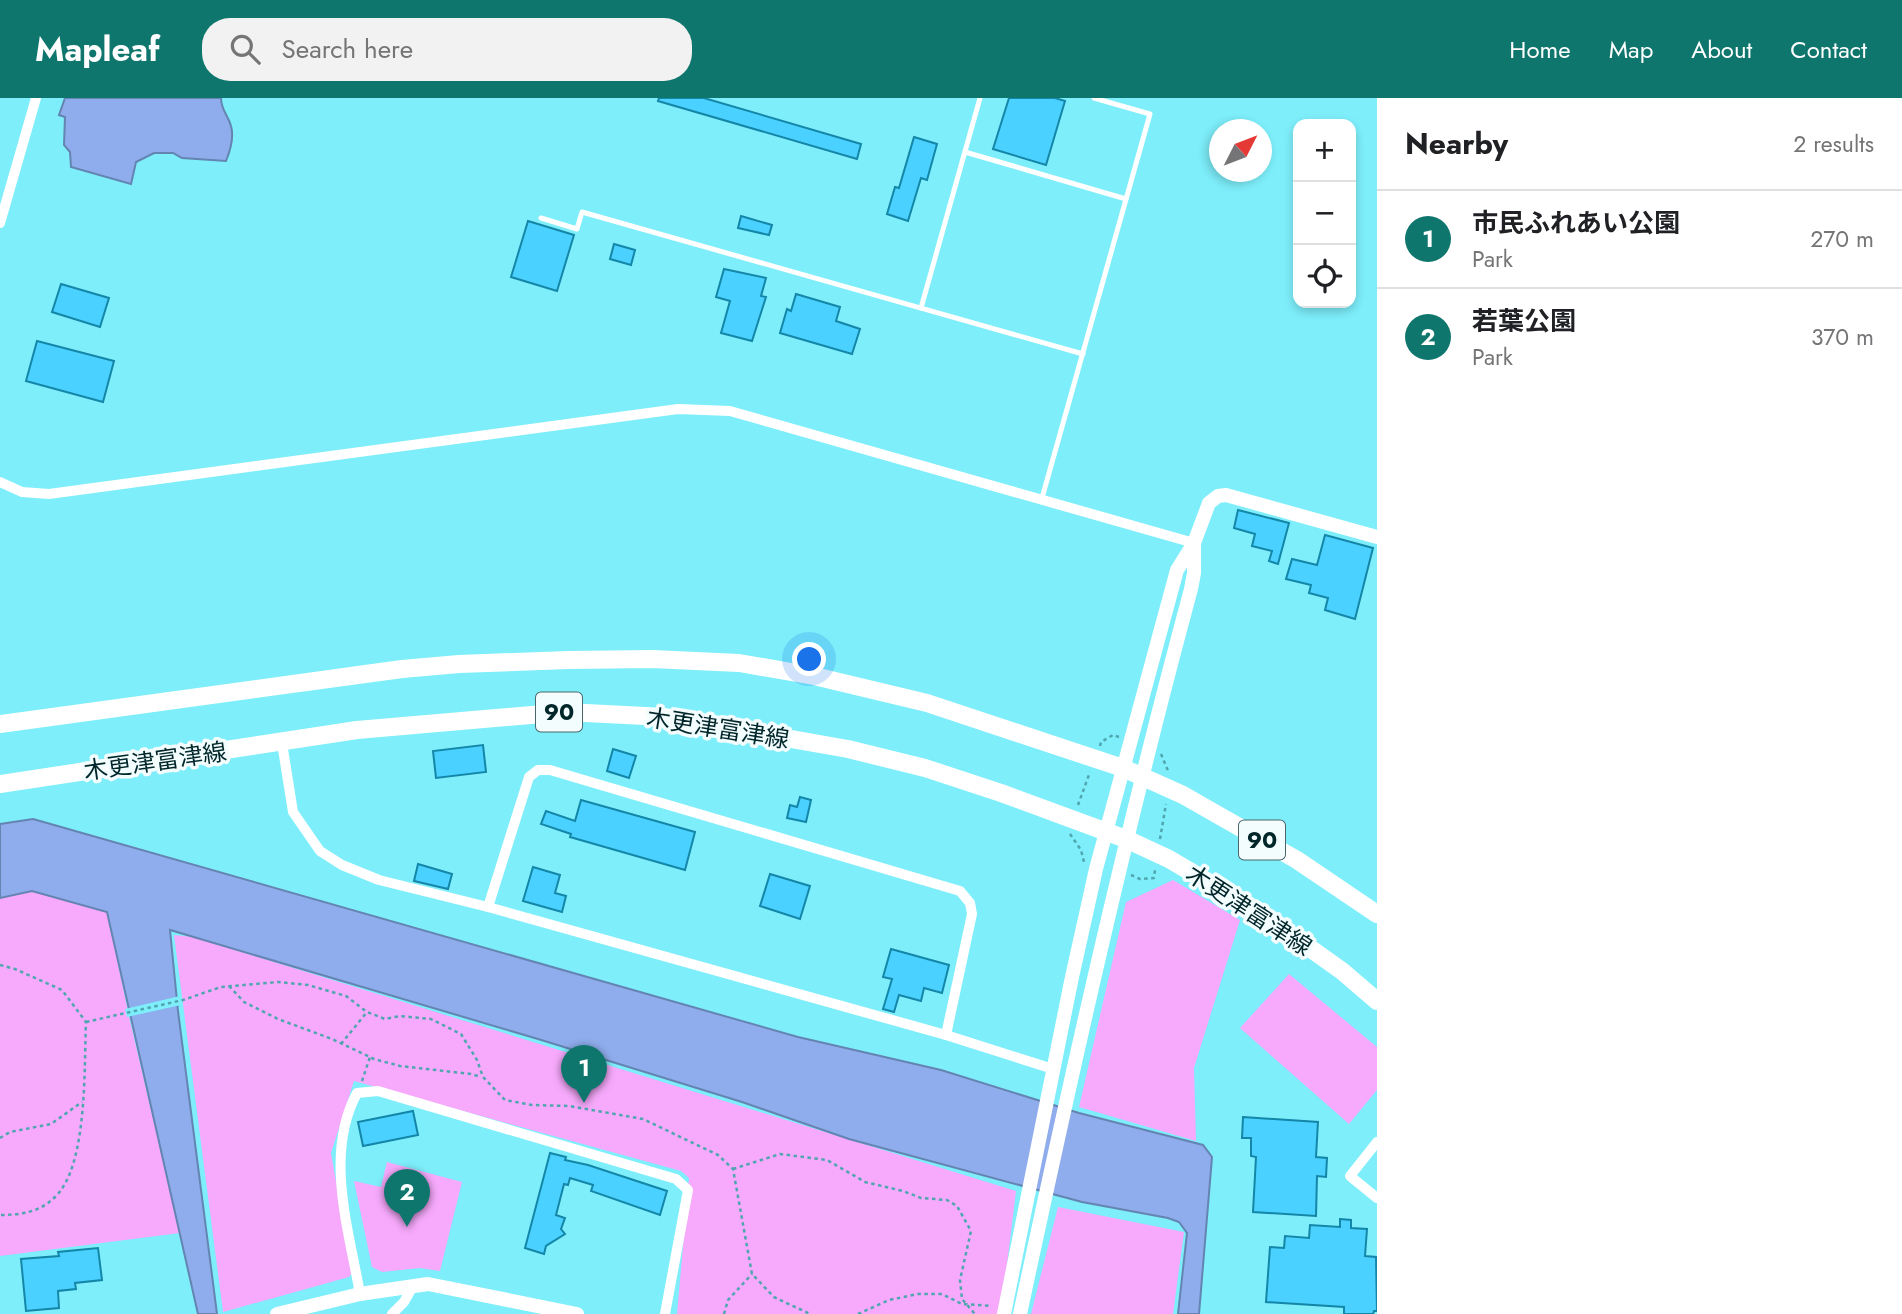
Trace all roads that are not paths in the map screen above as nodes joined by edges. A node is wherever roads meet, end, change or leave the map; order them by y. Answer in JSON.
{"nodes":[{"id":1,"x":36,"y":98,"type":"edge"},
{"id":2,"x":980,"y":98,"type":"edge"},
{"id":3,"x":1094,"y":98,"type":"edge"},
{"id":4,"x":965,"y":152,"type":"junction"},
{"id":5,"x":1126,"y":199,"type":"junction"},
{"id":6,"x":541,"y":218,"type":"dead end"},
{"id":7,"x":0,"y":223,"type":"edge"},
{"id":8,"x":920,"y":308,"type":"junction"},
{"id":9,"x":1083,"y":354,"type":"junction"},
{"id":10,"x":0,"y":482,"type":"edge"},
{"id":11,"x":1042,"y":498,"type":"junction"},
{"id":12,"x":1377,"y":537,"type":"edge"},
{"id":13,"x":1194,"y":543,"type":"junction"},
{"id":14,"x":0,"y":724,"type":"edge"},
{"id":15,"x":282,"y":743,"type":"junction"},
{"id":16,"x":1123,"y":768,"type":"junction"},
{"id":17,"x":1142,"y":777,"type":"junction"},
{"id":18,"x":0,"y":784,"type":"edge"},
{"id":19,"x":1106,"y":832,"type":"junction"},
{"id":20,"x":1126,"y":839,"type":"junction"},
{"id":21,"x":488,"y":907,"type":"junction"},
{"id":22,"x":1377,"y":914,"type":"edge"},
{"id":23,"x":1377,"y":1000,"type":"edge"},
{"id":24,"x":946,"y":1035,"type":"junction"},
{"id":25,"x":1054,"y":1069,"type":"junction"},
{"id":26,"x":1377,"y":1142,"type":"edge"},
{"id":27,"x":1377,"y":1198,"type":"edge"},
{"id":28,"x":413,"y":1286,"type":"junction"},
{"id":29,"x":360,"y":1294,"type":"junction"},
{"id":30,"x":1004,"y":1311,"type":"edge"},
{"id":31,"x":277,"y":1314,"type":"edge"},
{"id":32,"x":392,"y":1314,"type":"edge"},
{"id":33,"x":578,"y":1314,"type":"edge"},
{"id":34,"x":665,"y":1314,"type":"edge"},
{"id":35,"x":1020,"y":1314,"type":"edge"}],
"edges":[{"from":1,"to":7,"type":"street"},
{"from":2,"to":4,"type":"lane"},
{"from":3,"to":5,"type":"lane"},
{"from":4,"to":5,"type":"lane"},
{"from":4,"to":8,"type":"lane"},
{"from":5,"to":9,"type":"lane"},
{"from":6,"to":8,"type":"lane"},
{"from":8,"to":9,"type":"lane"},
{"from":9,"to":11,"type":"lane"},
{"from":10,"to":11,"type":"street"},
{"from":11,"to":13,"type":"street"},
{"from":12,"to":13,"type":"street"},
{"from":13,"to":16,"type":"street"},
{"from":13,"to":17,"type":"street"},
{"from":14,"to":16,"type":"main road","number":"90"},
{"from":15,"to":18,"type":"main road","name":"木更津富津線","number":"90"},
{"from":15,"to":19,"type":"main road","name":"木更津富津線","number":"90"},
{"from":15,"to":21,"type":"street"},
{"from":16,"to":17,"type":"main road","number":"90"},
{"from":16,"to":19,"type":"street"},
{"from":17,"to":20,"type":"street"},
{"from":17,"to":22,"type":"main road","number":"90"},
{"from":19,"to":20,"type":"main road","name":"木更津富津線","number":"90"},
{"from":19,"to":25,"type":"street"},
{"from":20,"to":23,"type":"main road","name":"木更津富津線","number":"90"},
{"from":20,"to":35,"type":"street"},
{"from":21,"to":24,"type":"street"},
{"from":21,"to":24,"type":"street"},
{"from":24,"to":25,"type":"street"},
{"from":25,"to":30,"type":"street"},
{"from":26,"to":27,"type":"street"},
{"from":28,"to":29,"type":"street"},
{"from":28,"to":32,"type":"street"},
{"from":28,"to":33,"type":"street"},
{"from":29,"to":31,"type":"street"},
{"from":29,"to":34,"type":"street"}]}
